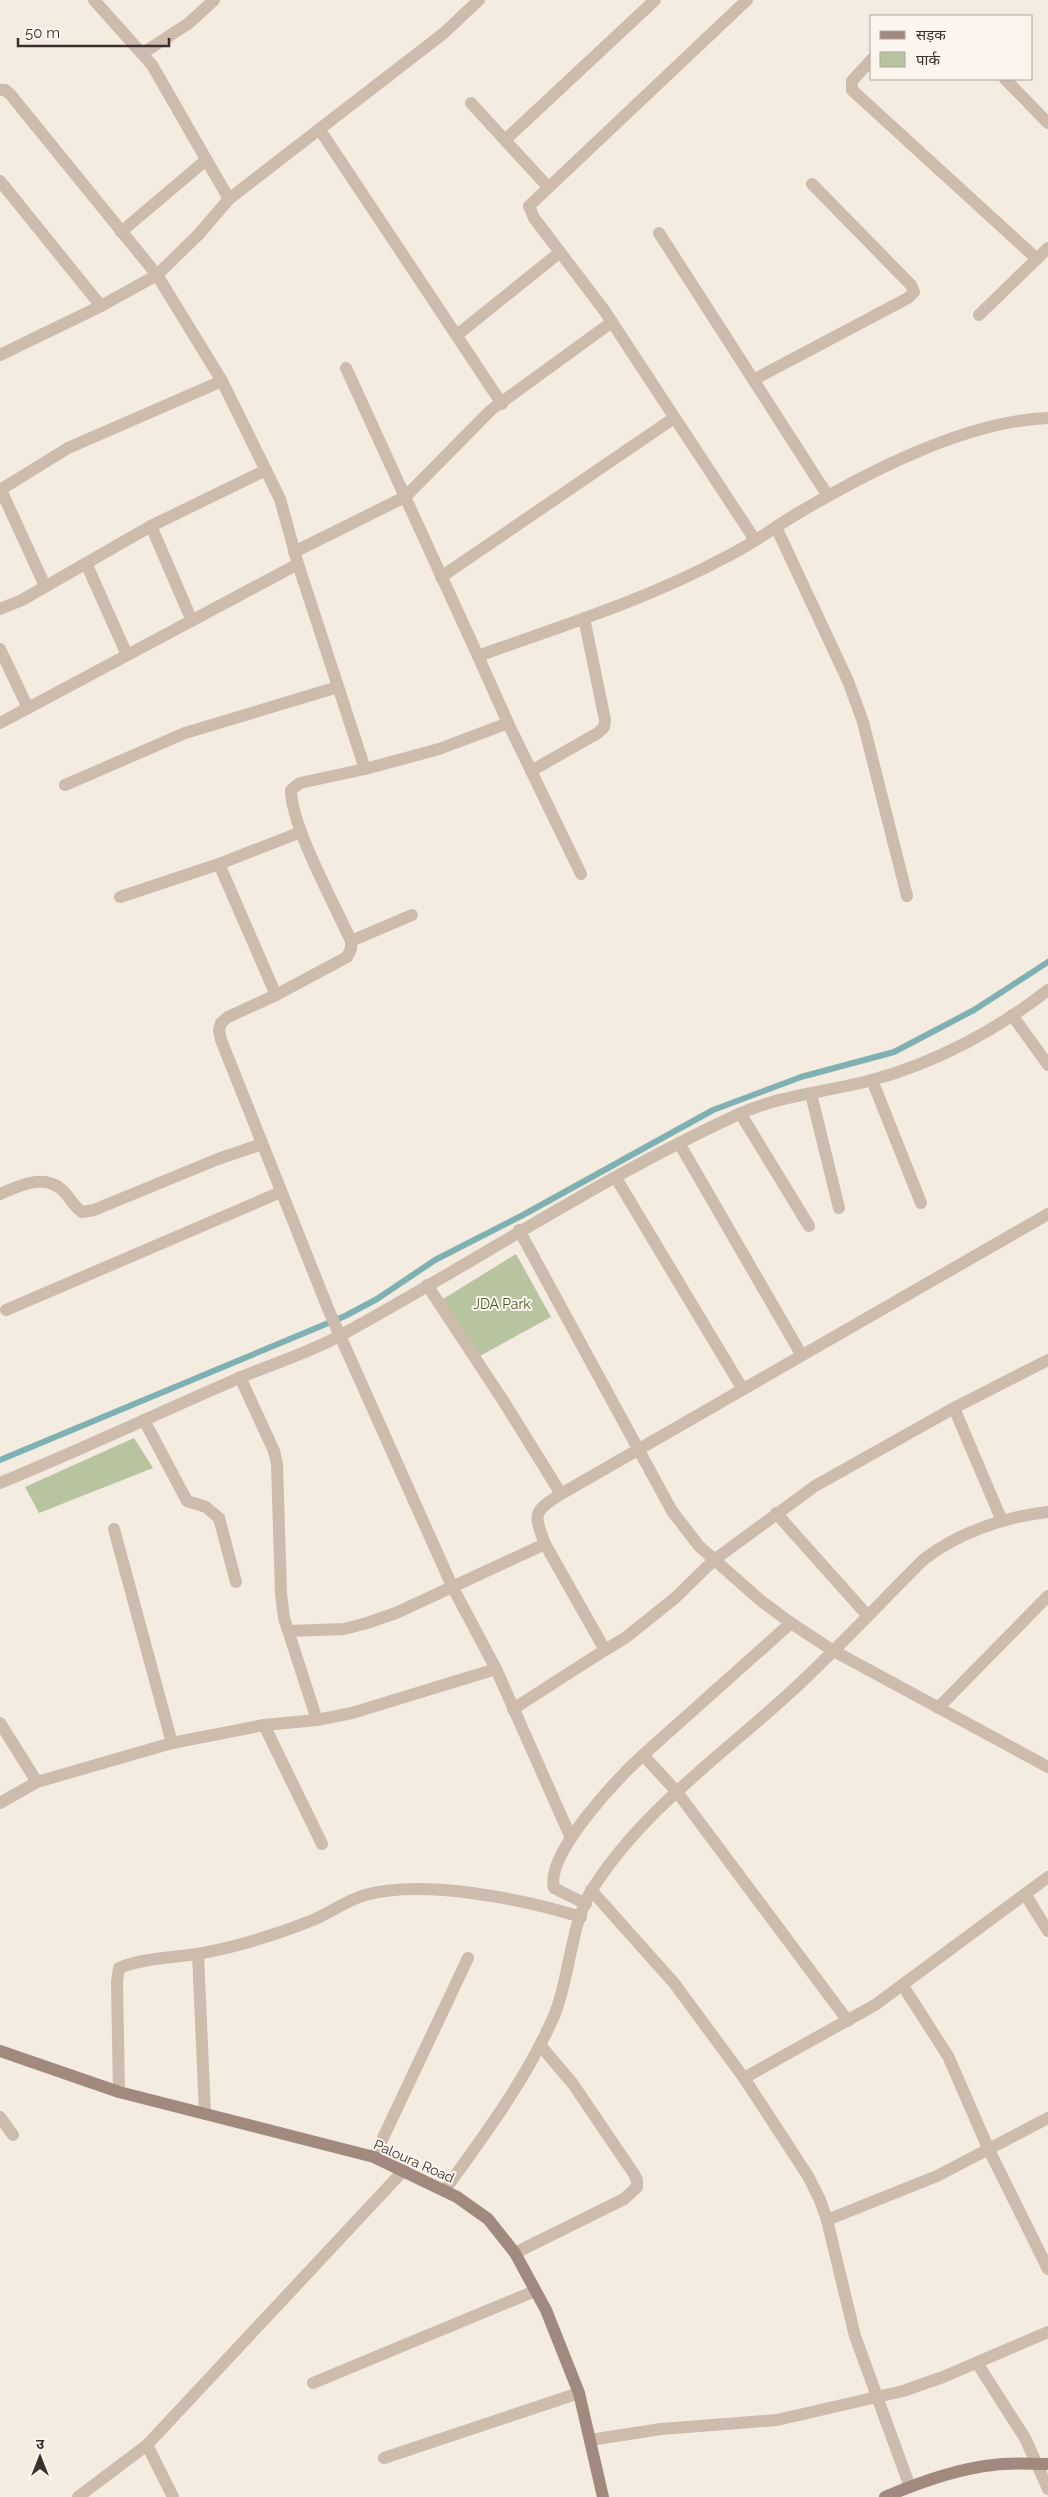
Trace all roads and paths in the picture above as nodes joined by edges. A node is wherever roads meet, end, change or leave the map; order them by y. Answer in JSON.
{"nodes":[{"id":1,"x":94,"y":0,"type":"edge"},
{"id":2,"x":214,"y":0,"type":"edge"},
{"id":3,"x":479,"y":0,"type":"edge"},
{"id":4,"x":655,"y":0,"type":"edge"},
{"id":5,"x":747,"y":0,"type":"edge"},
{"id":6,"x":143,"y":53,"type":"junction"},
{"id":7,"x":870,"y":61,"type":"edge"},
{"id":8,"x":1006,"y":80,"type":"edge"},
{"id":9,"x":0,"y":90,"type":"edge"},
{"id":10,"x":471,"y":103,"type":"dead end"},
{"id":11,"x":1048,"y":123,"type":"edge"},
{"id":12,"x":320,"y":130,"type":"junction"},
{"id":13,"x":505,"y":140,"type":"junction"},
{"id":14,"x":206,"y":160,"type":"junction"},
{"id":15,"x":0,"y":181,"type":"edge"},
{"id":16,"x":812,"y":184,"type":"dead end"},
{"id":17,"x":548,"y":187,"type":"junction"},
{"id":18,"x":229,"y":200,"type":"junction"},
{"id":19,"x":122,"y":232,"type":"junction"},
{"id":20,"x":659,"y":233,"type":"dead end"},
{"id":21,"x":1048,"y":248,"type":"edge"},
{"id":22,"x":559,"y":253,"type":"junction"},
{"id":23,"x":1037,"y":259,"type":"junction"},
{"id":24,"x":157,"y":275,"type":"junction"},
{"id":25,"x":101,"y":306,"type":"junction"},
{"id":26,"x":979,"y":315,"type":"dead end"},
{"id":27,"x":612,"y":322,"type":"junction"},
{"id":28,"x":457,"y":335,"type":"junction"},
{"id":29,"x":0,"y":355,"type":"edge"},
{"id":30,"x":346,"y":368,"type":"dead end"},
{"id":31,"x":754,"y":379,"type":"junction"},
{"id":32,"x":222,"y":381,"type":"junction"},
{"id":33,"x":502,"y":404,"type":"junction"},
{"id":34,"x":674,"y":418,"type":"junction"},
{"id":35,"x":1048,"y":418,"type":"edge"},
{"id":36,"x":266,"y":470,"type":"junction"},
{"id":37,"x":0,"y":490,"type":"edge"},
{"id":38,"x":828,"y":496,"type":"junction"},
{"id":39,"x":405,"y":497,"type":"junction"},
{"id":40,"x":151,"y":526,"type":"junction"},
{"id":41,"x":776,"y":527,"type":"junction"},
{"id":42,"x":755,"y":540,"type":"junction"},
{"id":43,"x":296,"y":558,"type":"junction"},
{"id":44,"x":86,"y":563,"type":"junction"},
{"id":45,"x":441,"y":577,"type":"junction"},
{"id":46,"x":45,"y":586,"type":"junction"},
{"id":47,"x":0,"y":609,"type":"edge"},
{"id":48,"x":584,"y":618,"type":"junction"},
{"id":49,"x":192,"y":621,"type":"junction"},
{"id":50,"x":0,"y":649,"type":"edge"},
{"id":51,"x":127,"y":654,"type":"junction"},
{"id":52,"x":478,"y":656,"type":"junction"},
{"id":53,"x":338,"y":687,"type":"junction"},
{"id":54,"x":28,"y":708,"type":"junction"},
{"id":55,"x":0,"y":722,"type":"edge"},
{"id":56,"x":508,"y":723,"type":"junction"},
{"id":57,"x":365,"y":769,"type":"junction"},
{"id":58,"x":531,"y":771,"type":"junction"},
{"id":59,"x":65,"y":784,"type":"dead end"},
{"id":60,"x":301,"y":832,"type":"junction"},
{"id":61,"x":219,"y":864,"type":"junction"},
{"id":62,"x":581,"y":874,"type":"dead end"},
{"id":63,"x":907,"y":896,"type":"dead end"},
{"id":64,"x":120,"y":897,"type":"dead end"},
{"id":65,"x":412,"y":915,"type":"dead end"},
{"id":66,"x":351,"y":941,"type":"junction"},
{"id":67,"x":1048,"y":990,"type":"edge"},
{"id":68,"x":276,"y":995,"type":"junction"},
{"id":69,"x":1012,"y":1015,"type":"junction"},
{"id":70,"x":1048,"y":1065,"type":"edge"},
{"id":71,"x":872,"y":1080,"type":"junction"},
{"id":72,"x":811,"y":1094,"type":"junction"},
{"id":73,"x":740,"y":1113,"type":"junction"},
{"id":74,"x":679,"y":1143,"type":"junction"},
{"id":75,"x":262,"y":1144,"type":"junction"},
{"id":76,"x":616,"y":1178,"type":"junction"},
{"id":77,"x":281,"y":1192,"type":"junction"},
{"id":78,"x":0,"y":1194,"type":"edge"},
{"id":79,"x":920,"y":1203,"type":"dead end"},
{"id":80,"x":839,"y":1208,"type":"dead end"},
{"id":81,"x":1048,"y":1214,"type":"edge"},
{"id":82,"x":809,"y":1226,"type":"dead end"},
{"id":83,"x":519,"y":1230,"type":"junction"},
{"id":84,"x":427,"y":1285,"type":"junction"},
{"id":85,"x":6,"y":1310,"type":"dead end"},
{"id":86,"x":339,"y":1332,"type":"junction"},
{"id":87,"x":801,"y":1354,"type":"junction"},
{"id":88,"x":1048,"y":1360,"type":"edge"},
{"id":89,"x":240,"y":1377,"type":"junction"},
{"id":90,"x":742,"y":1388,"type":"junction"},
{"id":91,"x":954,"y":1408,"type":"junction"},
{"id":92,"x":144,"y":1420,"type":"junction"},
{"id":93,"x":640,"y":1448,"type":"junction"},
{"id":94,"x":0,"y":1483,"type":"edge"},
{"id":95,"x":560,"y":1494,"type":"junction"},
{"id":96,"x":1048,"y":1512,"type":"edge"},
{"id":97,"x":776,"y":1513,"type":"junction"},
{"id":98,"x":1002,"y":1521,"type":"junction"},
{"id":99,"x":114,"y":1529,"type":"dead end"},
{"id":100,"x":545,"y":1544,"type":"junction"},
{"id":101,"x":714,"y":1560,"type":"junction"},
{"id":102,"x":236,"y":1582,"type":"dead end"},
{"id":103,"x":452,"y":1586,"type":"junction"},
{"id":104,"x":1048,"y":1596,"type":"edge"},
{"id":105,"x":868,"y":1615,"type":"junction"},
{"id":106,"x":791,"y":1623,"type":"junction"},
{"id":107,"x":289,"y":1631,"type":"junction"},
{"id":108,"x":605,"y":1650,"type":"junction"},
{"id":109,"x":832,"y":1650,"type":"junction"},
{"id":110,"x":496,"y":1669,"type":"junction"},
{"id":111,"x":938,"y":1708,"type":"junction"},
{"id":112,"x":512,"y":1709,"type":"junction"},
{"id":113,"x":317,"y":1720,"type":"junction"},
{"id":114,"x":0,"y":1723,"type":"edge"},
{"id":115,"x":264,"y":1725,"type":"junction"},
{"id":116,"x":172,"y":1743,"type":"junction"},
{"id":117,"x":643,"y":1755,"type":"junction"},
{"id":118,"x":1048,"y":1768,"type":"edge"},
{"id":119,"x":37,"y":1782,"type":"junction"},
{"id":120,"x":677,"y":1792,"type":"junction"},
{"id":121,"x":0,"y":1804,"type":"edge"},
{"id":122,"x":571,"y":1838,"type":"junction"},
{"id":123,"x":322,"y":1844,"type":"dead end"},
{"id":124,"x":1048,"y":1877,"type":"edge"},
{"id":125,"x":591,"y":1890,"type":"junction"},
{"id":126,"x":1025,"y":1894,"type":"junction"},
{"id":127,"x":586,"y":1904,"type":"junction"},
{"id":128,"x":581,"y":1917,"type":"junction"},
{"id":129,"x":1048,"y":1931,"type":"edge"},
{"id":130,"x":198,"y":1954,"type":"junction"},
{"id":131,"x":468,"y":1958,"type":"dead end"},
{"id":132,"x":903,"y":1986,"type":"junction"},
{"id":133,"x":848,"y":2021,"type":"junction"},
{"id":134,"x":540,"y":2045,"type":"junction"},
{"id":135,"x":0,"y":2051,"type":"edge"},
{"id":136,"x":744,"y":2078,"type":"junction"},
{"id":137,"x":119,"y":2092,"type":"junction"},
{"id":138,"x":205,"y":2114,"type":"junction"},
{"id":139,"x":0,"y":2117,"type":"edge"},
{"id":140,"x":1048,"y":2118,"type":"edge"},
{"id":141,"x":13,"y":2134,"type":"dead end"},
{"id":142,"x":989,"y":2150,"type":"junction"},
{"id":143,"x":374,"y":2157,"type":"junction"},
{"id":144,"x":404,"y":2170,"type":"junction"},
{"id":145,"x":444,"y":2191,"type":"junction"},
{"id":146,"x":826,"y":2220,"type":"junction"},
{"id":147,"x":515,"y":2254,"type":"junction"},
{"id":148,"x":1048,"y":2269,"type":"edge"},
{"id":149,"x":535,"y":2291,"type":"junction"},
{"id":150,"x":1048,"y":2332,"type":"edge"},
{"id":151,"x":977,"y":2363,"type":"junction"},
{"id":152,"x":313,"y":2383,"type":"dead end"},
{"id":153,"x":579,"y":2394,"type":"junction"},
{"id":154,"x":878,"y":2397,"type":"junction"},
{"id":155,"x":590,"y":2440,"type":"junction"},
{"id":156,"x":147,"y":2445,"type":"junction"},
{"id":157,"x":384,"y":2458,"type":"dead end"},
{"id":158,"x":1043,"y":2464,"type":"edge"},
{"id":159,"x":910,"y":2487,"type":"junction"},
{"id":160,"x":1048,"y":2489,"type":"edge"},
{"id":161,"x":78,"y":2497,"type":"edge"},
{"id":162,"x":173,"y":2497,"type":"edge"},
{"id":163,"x":603,"y":2497,"type":"edge"},
{"id":164,"x":885,"y":2497,"type":"edge"}],
"edges":[{"from":1,"to":6,"type":"street"},
{"from":2,"to":6,"type":"street"},
{"from":3,"to":12,"type":"street"},
{"from":4,"to":13,"type":"street"},
{"from":5,"to":17,"type":"street"},
{"from":6,"to":14,"type":"street"},
{"from":7,"to":23,"type":"street"},
{"from":8,"to":11,"type":"street"},
{"from":9,"to":19,"type":"street"},
{"from":10,"to":13,"type":"street"},
{"from":12,"to":18,"type":"street"},
{"from":12,"to":28,"type":"street"},
{"from":13,"to":17,"type":"street"},
{"from":14,"to":18,"type":"street"},
{"from":14,"to":19,"type":"street"},
{"from":15,"to":25,"type":"street"},
{"from":16,"to":31,"type":"street"},
{"from":17,"to":22,"type":"street"},
{"from":18,"to":24,"type":"street"},
{"from":19,"to":24,"type":"street"},
{"from":20,"to":31,"type":"street"},
{"from":21,"to":23,"type":"street"},
{"from":22,"to":27,"type":"street"},
{"from":22,"to":28,"type":"street"},
{"from":23,"to":26,"type":"street"},
{"from":24,"to":25,"type":"street"},
{"from":24,"to":32,"type":"street"},
{"from":25,"to":29,"type":"street"},
{"from":27,"to":33,"type":"street"},
{"from":27,"to":34,"type":"street"},
{"from":28,"to":33,"type":"street"},
{"from":30,"to":39,"type":"street"},
{"from":31,"to":38,"type":"street"},
{"from":32,"to":36,"type":"street"},
{"from":32,"to":37,"type":"street"},
{"from":33,"to":39,"type":"street"},
{"from":34,"to":42,"type":"street"},
{"from":34,"to":45,"type":"street"},
{"from":35,"to":38,"type":"street"},
{"from":36,"to":40,"type":"street"},
{"from":36,"to":43,"type":"street"},
{"from":37,"to":46,"type":"street"},
{"from":38,"to":41,"type":"street"},
{"from":39,"to":43,"type":"street"},
{"from":39,"to":45,"type":"street"},
{"from":40,"to":44,"type":"street"},
{"from":40,"to":49,"type":"street"},
{"from":41,"to":42,"type":"street"},
{"from":41,"to":63,"type":"street"},
{"from":42,"to":48,"type":"street"},
{"from":43,"to":49,"type":"street"},
{"from":43,"to":53,"type":"street"},
{"from":44,"to":46,"type":"street"},
{"from":44,"to":51,"type":"street"},
{"from":45,"to":52,"type":"street"},
{"from":46,"to":47,"type":"street"},
{"from":48,"to":52,"type":"street"},
{"from":48,"to":58,"type":"street"},
{"from":49,"to":51,"type":"street"},
{"from":50,"to":54,"type":"street"},
{"from":51,"to":54,"type":"street"},
{"from":52,"to":56,"type":"street"},
{"from":53,"to":57,"type":"street"},
{"from":53,"to":59,"type":"street"},
{"from":54,"to":55,"type":"street"},
{"from":56,"to":57,"type":"street"},
{"from":56,"to":58,"type":"street"},
{"from":57,"to":60,"type":"street"},
{"from":58,"to":62,"type":"street"},
{"from":60,"to":61,"type":"street"},
{"from":60,"to":66,"type":"street"},
{"from":61,"to":64,"type":"street"},
{"from":61,"to":68,"type":"street"},
{"from":65,"to":66,"type":"street"},
{"from":66,"to":68,"type":"street"},
{"from":67,"to":69,"type":"street"},
{"from":68,"to":75,"type":"street"},
{"from":69,"to":70,"type":"street"},
{"from":69,"to":71,"type":"street"},
{"from":71,"to":72,"type":"street"},
{"from":71,"to":79,"type":"street"},
{"from":72,"to":73,"type":"street"},
{"from":72,"to":80,"type":"street"},
{"from":73,"to":74,"type":"street"},
{"from":73,"to":82,"type":"street"},
{"from":74,"to":76,"type":"street"},
{"from":74,"to":87,"type":"street"},
{"from":75,"to":77,"type":"street"},
{"from":75,"to":78,"type":"street"},
{"from":76,"to":83,"type":"street"},
{"from":76,"to":90,"type":"street"},
{"from":77,"to":85,"type":"street"},
{"from":77,"to":86,"type":"street"},
{"from":81,"to":87,"type":"street"},
{"from":83,"to":84,"type":"street"},
{"from":83,"to":93,"type":"street"},
{"from":84,"to":86,"type":"street"},
{"from":84,"to":95,"type":"street"},
{"from":86,"to":89,"type":"street"},
{"from":86,"to":103,"type":"street"},
{"from":87,"to":90,"type":"street"},
{"from":88,"to":91,"type":"street"},
{"from":89,"to":92,"type":"street"},
{"from":89,"to":107,"type":"street"},
{"from":90,"to":93,"type":"street"},
{"from":91,"to":97,"type":"street"},
{"from":91,"to":98,"type":"street"},
{"from":92,"to":94,"type":"street"},
{"from":92,"to":102,"type":"street"},
{"from":93,"to":95,"type":"street"},
{"from":93,"to":101,"type":"street"},
{"from":95,"to":100,"type":"street"},
{"from":96,"to":98,"type":"street"},
{"from":97,"to":101,"type":"street"},
{"from":97,"to":105,"type":"street"},
{"from":98,"to":105,"type":"street"},
{"from":99,"to":116,"type":"street"},
{"from":100,"to":103,"type":"street"},
{"from":100,"to":108,"type":"street"},
{"from":101,"to":106,"type":"street"},
{"from":101,"to":108,"type":"street"},
{"from":103,"to":107,"type":"street"},
{"from":103,"to":110,"type":"street"},
{"from":104,"to":111,"type":"street"},
{"from":105,"to":109,"type":"street"},
{"from":106,"to":109,"type":"street"},
{"from":106,"to":117,"type":"street"},
{"from":107,"to":113,"type":"street"},
{"from":108,"to":112,"type":"street"},
{"from":109,"to":111,"type":"street"},
{"from":109,"to":120,"type":"street"},
{"from":110,"to":112,"type":"street"},
{"from":110,"to":113,"type":"street"},
{"from":111,"to":118,"type":"street"},
{"from":112,"to":122,"type":"street"},
{"from":113,"to":115,"type":"street"},
{"from":114,"to":119,"type":"street"},
{"from":115,"to":116,"type":"street"},
{"from":115,"to":123,"type":"street"},
{"from":116,"to":119,"type":"street"},
{"from":117,"to":120,"type":"street"},
{"from":117,"to":122,"type":"street"},
{"from":119,"to":121,"type":"street"},
{"from":120,"to":125,"type":"street"},
{"from":120,"to":133,"type":"street"},
{"from":122,"to":127,"type":"street"},
{"from":124,"to":126,"type":"street"},
{"from":125,"to":127,"type":"street"},
{"from":125,"to":136,"type":"street"},
{"from":126,"to":129,"type":"street"},
{"from":126,"to":132,"type":"street"},
{"from":127,"to":128,"type":"street"},
{"from":128,"to":130,"type":"street"},
{"from":128,"to":134,"type":"street"},
{"from":130,"to":137,"type":"street"},
{"from":130,"to":138,"type":"street"},
{"from":131,"to":143,"type":"street"},
{"from":132,"to":133,"type":"street"},
{"from":132,"to":142,"type":"street"},
{"from":133,"to":136,"type":"street"},
{"from":134,"to":145,"type":"street"},
{"from":134,"to":147,"type":"street"},
{"from":135,"to":137,"type":"main road","name":"Paloura Road"},
{"from":136,"to":146,"type":"street"},
{"from":137,"to":138,"type":"main road","name":"Paloura Road"},
{"from":138,"to":143,"type":"main road","name":"Paloura Road"},
{"from":139,"to":141,"type":"street"},
{"from":140,"to":142,"type":"street"},
{"from":142,"to":146,"type":"street"},
{"from":142,"to":148,"type":"street"},
{"from":143,"to":144,"type":"main road","name":"Paloura Road"},
{"from":144,"to":145,"type":"main road","name":"Paloura Road"},
{"from":144,"to":156,"type":"street"},
{"from":145,"to":147,"type":"main road","name":"Paloura Road"},
{"from":146,"to":154,"type":"street"},
{"from":147,"to":149,"type":"main road","name":"Paloura Road"},
{"from":149,"to":152,"type":"street"},
{"from":149,"to":153,"type":"main road","name":"Paloura Road"},
{"from":150,"to":151,"type":"street"},
{"from":151,"to":154,"type":"street"},
{"from":151,"to":158,"type":"street"},
{"from":153,"to":155,"type":"main road","name":"Paloura Road"},
{"from":153,"to":157,"type":"street"},
{"from":154,"to":155,"type":"street"},
{"from":154,"to":159,"type":"street"},
{"from":155,"to":163,"type":"main road","name":"Paloura Road"},
{"from":156,"to":161,"type":"street"},
{"from":156,"to":162,"type":"street"},
{"from":158,"to":159,"type":"main road"},
{"from":158,"to":160,"type":"street"},
{"from":159,"to":164,"type":"main road"}]}
